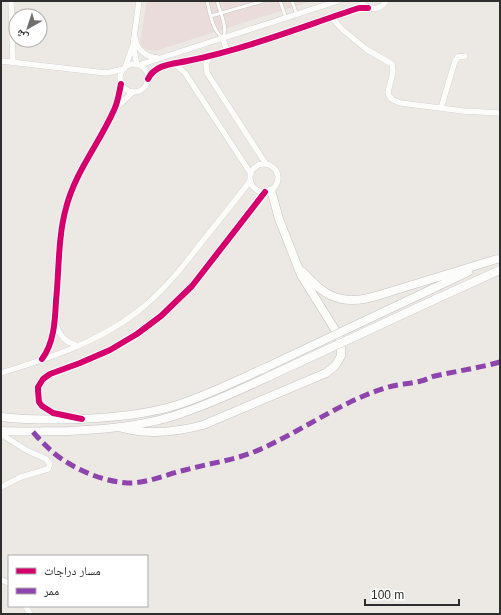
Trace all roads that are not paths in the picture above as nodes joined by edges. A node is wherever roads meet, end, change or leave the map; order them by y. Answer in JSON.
{"nodes":[{"id":1,"x":11,"y":1,"type":"edge"},
{"id":2,"x":139,"y":1,"type":"edge"},
{"id":3,"x":207,"y":1,"type":"edge"},
{"id":4,"x":217,"y":1,"type":"edge"},
{"id":5,"x":263,"y":1,"type":"edge"},
{"id":6,"x":280,"y":1,"type":"edge"},
{"id":7,"x":292,"y":1,"type":"edge"},
{"id":8,"x":338,"y":1,"type":"edge"},
{"id":9,"x":361,"y":1,"type":"edge"},
{"id":10,"x":386,"y":1,"type":"edge"},
{"id":11,"x":368,"y":8,"type":"junction"},
{"id":12,"x":220,"y":14,"type":"junction"},
{"id":13,"x":297,"y":15,"type":"junction"},
{"id":14,"x":211,"y":16,"type":"junction"},
{"id":15,"x":286,"y":18,"type":"junction"},
{"id":16,"x":332,"y":18,"type":"junction"},
{"id":17,"x":134,"y":34,"type":"junction"},
{"id":18,"x":223,"y":38,"type":"junction"},
{"id":19,"x":133,"y":45,"type":"junction"},
{"id":20,"x":227,"y":52,"type":"junction"},
{"id":21,"x":210,"y":56,"type":"junction"},
{"id":22,"x":465,"y":56,"type":"dead end"},
{"id":23,"x":162,"y":58,"type":"junction"},
{"id":24,"x":1,"y":61,"type":"edge"},
{"id":25,"x":14,"y":62,"type":"junction"},
{"id":26,"x":174,"y":63,"type":"junction"},
{"id":27,"x":138,"y":65,"type":"junction"},
{"id":28,"x":124,"y":68,"type":"junction"},
{"id":29,"x":106,"y":73,"type":"junction"},
{"id":30,"x":148,"y":79,"type":"junction"},
{"id":31,"x":121,"y":82,"type":"junction"},
{"id":32,"x":133,"y":92,"type":"junction"},
{"id":33,"x":441,"y":108,"type":"junction"},
{"id":34,"x":114,"y":110,"type":"junction"},
{"id":35,"x":500,"y":114,"type":"edge"},
{"id":36,"x":266,"y":164,"type":"junction"},
{"id":37,"x":251,"y":174,"type":"junction"},
{"id":38,"x":250,"y":181,"type":"junction"},
{"id":39,"x":268,"y":191,"type":"junction"},
{"id":40,"x":498,"y":259,"type":"edge"},
{"id":41,"x":297,"y":265,"type":"junction"},
{"id":42,"x":500,"y":270,"type":"edge"},
{"id":43,"x":55,"y":322,"type":"junction"},
{"id":44,"x":79,"y":346,"type":"junction"},
{"id":45,"x":42,"y":360,"type":"junction"},
{"id":46,"x":1,"y":372,"type":"edge"},
{"id":47,"x":1,"y":417,"type":"edge"},
{"id":48,"x":82,"y":419,"type":"junction"},
{"id":49,"x":122,"y":428,"type":"junction"},
{"id":50,"x":1,"y":432,"type":"edge"},
{"id":51,"x":1,"y":487,"type":"edge"}],
"edges":[{"from":1,"to":25,"type":"street"},
{"from":2,"to":17,"type":"street"},
{"from":3,"to":14,"type":"lane"},
{"from":4,"to":12,"type":"lane"},
{"from":5,"to":12,"type":"lane"},
{"from":6,"to":15,"type":"lane"},
{"from":7,"to":13,"type":"lane"},
{"from":8,"to":13,"type":"street"},
{"from":9,"to":11,"type":"street"},
{"from":10,"to":11,"type":"street"},
{"from":11,"to":16,"type":"street"},
{"from":12,"to":14,"type":"lane"},
{"from":12,"to":18,"type":"lane"},
{"from":13,"to":15,"type":"street"},
{"from":14,"to":18,"type":"lane"},
{"from":15,"to":18,"type":"street"},
{"from":16,"to":20,"type":"street"},
{"from":16,"to":33,"type":"street"},
{"from":17,"to":19,"type":"street"},
{"from":17,"to":23,"type":"street"},
{"from":18,"to":20,"type":"street"},
{"from":18,"to":23,"type":"street"},
{"from":19,"to":27,"type":"street"},
{"from":19,"to":28,"type":"street"},
{"from":20,"to":21,"type":"street"},
{"from":21,"to":26,"type":"street"},
{"from":21,"to":36,"type":"street"},
{"from":22,"to":33,"type":"street"},
{"from":23,"to":27,"type":"street"},
{"from":24,"to":25,"type":"street"},
{"from":25,"to":29,"type":"street"},
{"from":26,"to":30,"type":"street"},
{"from":26,"to":37,"type":"street"},
{"from":27,"to":28,"type":"street"},
{"from":27,"to":30,"type":"street"},
{"from":28,"to":29,"type":"street"},
{"from":28,"to":31,"type":"street"},
{"from":29,"to":31,"type":"street"},
{"from":30,"to":32,"type":"street"},
{"from":31,"to":32,"type":"street"},
{"from":31,"to":34,"type":"street"},
{"from":32,"to":34,"type":"street"},
{"from":33,"to":35,"type":"street"},
{"from":34,"to":43,"type":"street"},
{"from":36,"to":37,"type":"street"},
{"from":36,"to":39,"type":"street"},
{"from":37,"to":38,"type":"street"},
{"from":38,"to":39,"type":"street"},
{"from":38,"to":44,"type":"street"},
{"from":39,"to":41,"type":"main road"},
{"from":39,"to":48,"type":"street"},
{"from":40,"to":41,"type":"main road"},
{"from":40,"to":48,"type":"main road","bridge":true},
{"from":41,"to":49,"type":"main road"},
{"from":42,"to":49,"type":"main road","bridge":true},
{"from":43,"to":44,"type":"street"},
{"from":43,"to":45,"type":"street"},
{"from":44,"to":45,"type":"street"},
{"from":45,"to":46,"type":"street"},
{"from":47,"to":48,"type":"main road"},
{"from":49,"to":50,"type":"main road"},
{"from":50,"to":51,"type":"street"}]}
